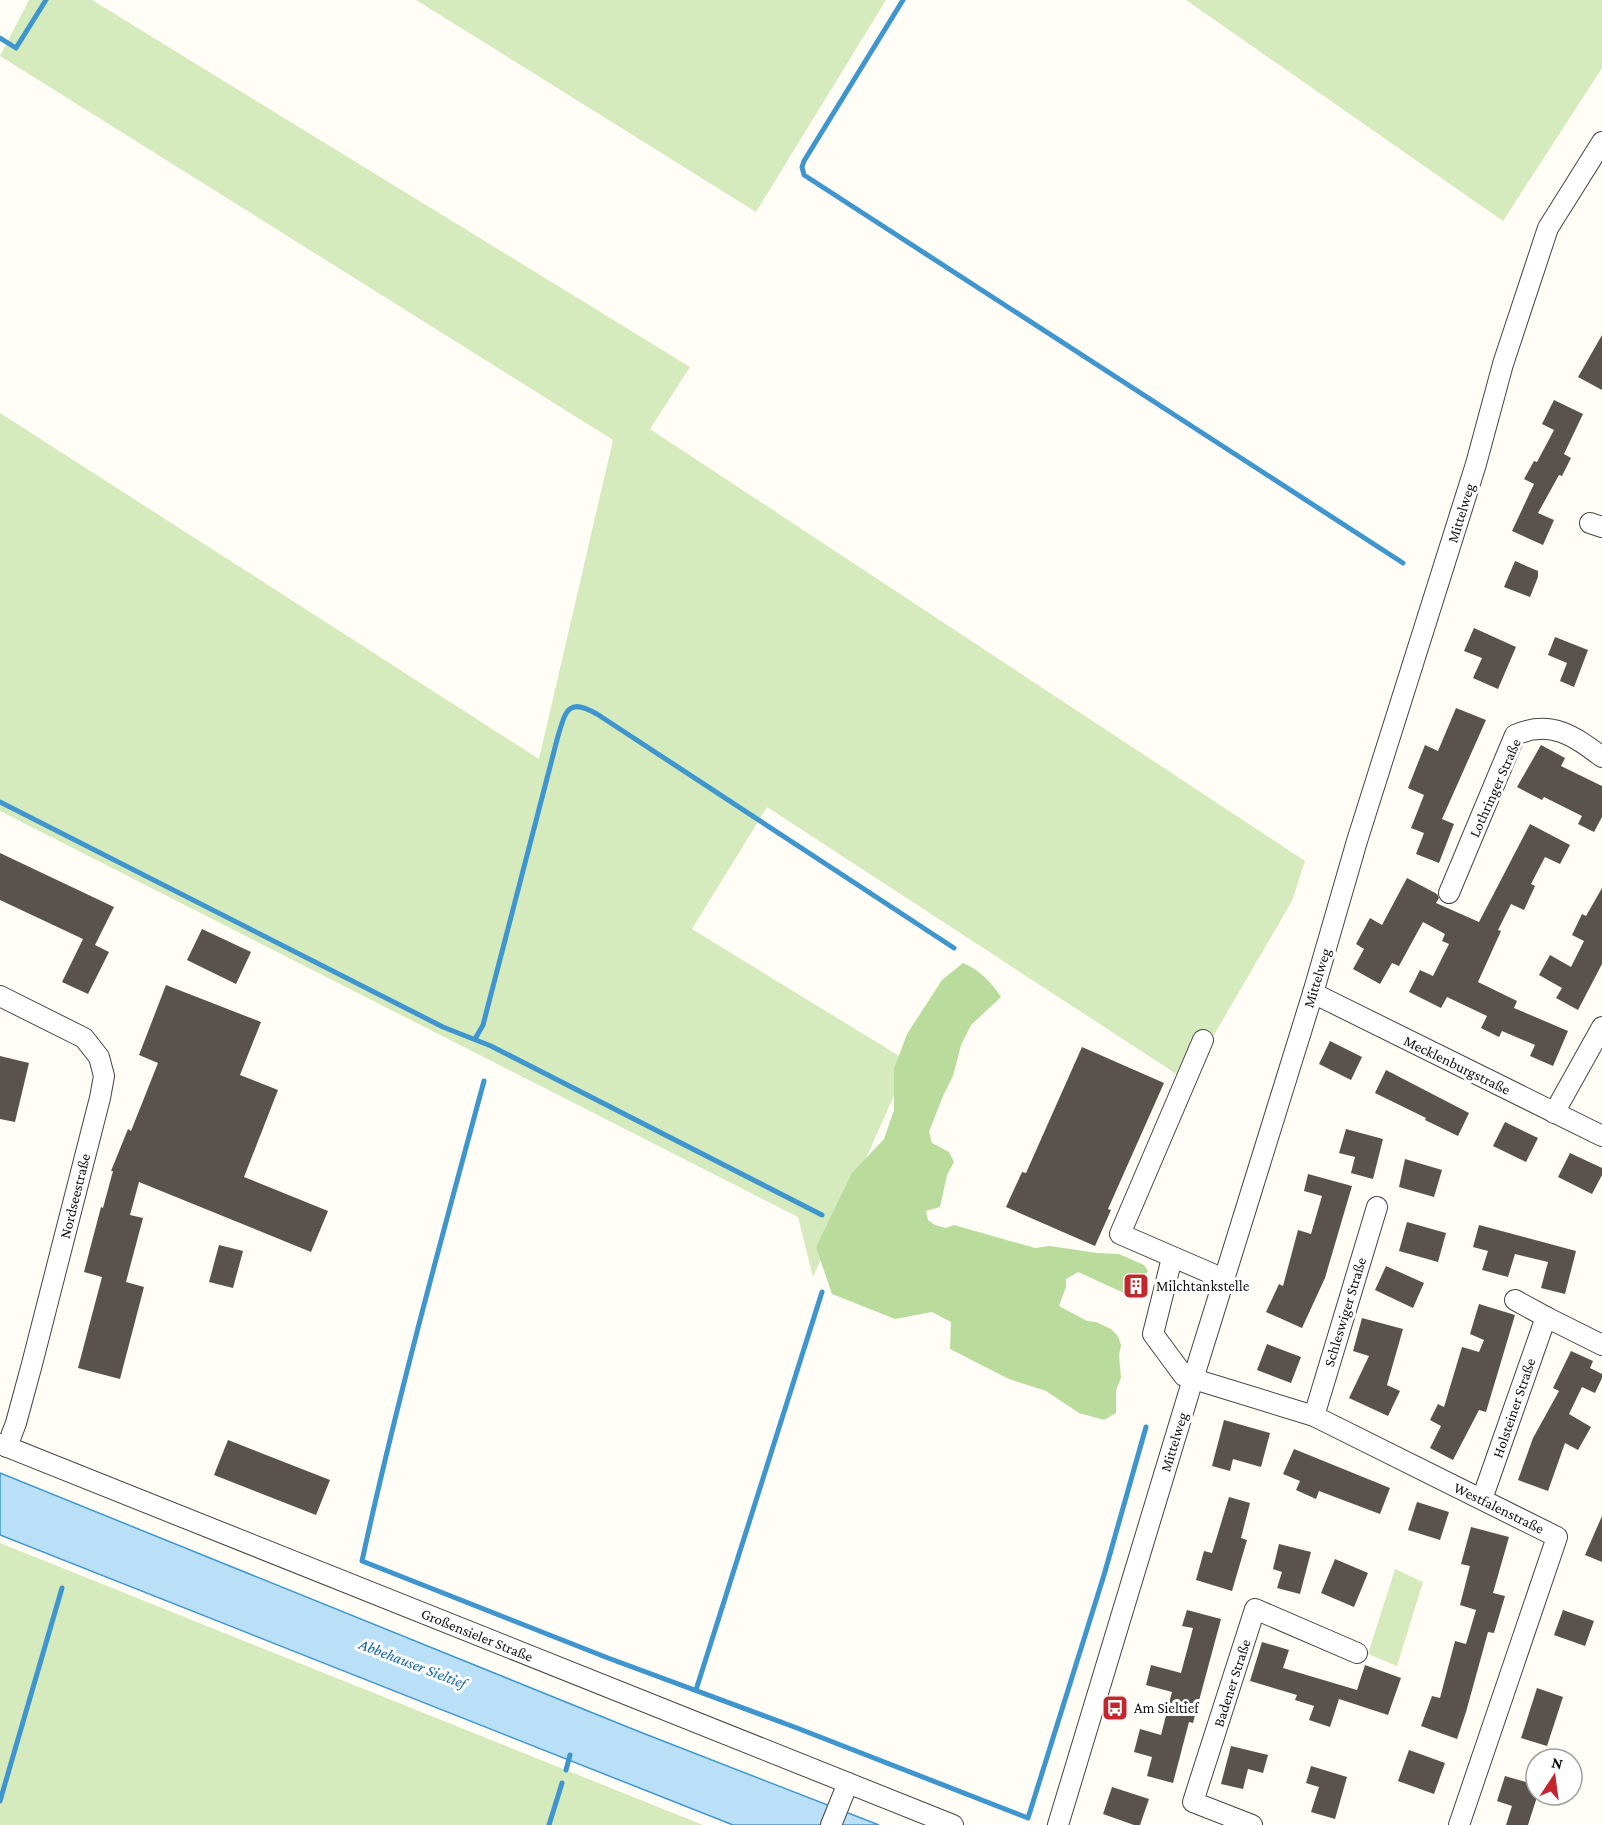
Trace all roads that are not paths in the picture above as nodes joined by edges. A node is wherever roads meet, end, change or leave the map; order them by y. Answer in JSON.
{"nodes":[{"id":1,"x":1602,"y":142,"type":"edge"},
{"id":2,"x":1602,"y":757,"type":"edge"},
{"id":3,"x":1449,"y":894,"type":"dead end"},
{"id":4,"x":1313,"y":993,"type":"junction"},
{"id":5,"x":0,"y":996,"type":"edge"},
{"id":6,"x":1602,"y":1027,"type":"edge"},
{"id":7,"x":1203,"y":1040,"type":"dead end"},
{"id":8,"x":1554,"y":1113,"type":"junction"},
{"id":9,"x":1602,"y":1136,"type":"edge"},
{"id":10,"x":1377,"y":1208,"type":"dead end"},
{"id":11,"x":1172,"y":1258,"type":"junction"},
{"id":12,"x":1224,"y":1279,"type":"junction"},
{"id":13,"x":1515,"y":1300,"type":"dead end"},
{"id":14,"x":1546,"y":1317,"type":"junction"},
{"id":15,"x":1602,"y":1345,"type":"edge"},
{"id":16,"x":1193,"y":1379,"type":"junction"},
{"id":17,"x":1314,"y":1416,"type":"junction"},
{"id":18,"x":3,"y":1446,"type":"edge"},
{"id":19,"x":1482,"y":1499,"type":"junction"},
{"id":20,"x":1357,"y":1653,"type":"dead end"},
{"id":21,"x":848,"y":1783,"type":"junction"},
{"id":22,"x":831,"y":1825,"type":"edge"},
{"id":23,"x":953,"y":1825,"type":"edge"},
{"id":24,"x":1058,"y":1825,"type":"edge"},
{"id":25,"x":1252,"y":1825,"type":"edge"},
{"id":26,"x":1459,"y":1825,"type":"edge"}],
"edges":[{"from":1,"to":4,"type":"street","name":"Mittelweg"},
{"from":2,"to":3,"type":"street","name":"Lothringer Straße"},
{"from":4,"to":8,"type":"street","name":"Mecklenburgstraße"},
{"from":4,"to":12,"type":"street","name":"Mittelweg"},
{"from":5,"to":18,"type":"street","name":"Nordseestraße"},
{"from":6,"to":8,"type":"street"},
{"from":7,"to":11,"type":"street"},
{"from":8,"to":9,"type":"street","name":"Mecklenburgstraße"},
{"from":10,"to":17,"type":"street","name":"Schleswiger Straße"},
{"from":11,"to":12,"type":"street"},
{"from":11,"to":16,"type":"street"},
{"from":12,"to":16,"type":"street","name":"Mittelweg"},
{"from":13,"to":14,"type":"street"},
{"from":14,"to":15,"type":"street"},
{"from":14,"to":19,"type":"street","name":"Holsteiner Straße"},
{"from":16,"to":17,"type":"street","name":"Westfalenstraße"},
{"from":16,"to":24,"type":"street","name":"Mittelweg"},
{"from":17,"to":19,"type":"street","name":"Westfalenstraße"},
{"from":18,"to":21,"type":"street","name":"Großensieler Straße"},
{"from":19,"to":26,"type":"street","name":"Westfalenstraße"},
{"from":20,"to":25,"type":"street","name":"Badener Straße"},
{"from":21,"to":22,"type":"street"},
{"from":21,"to":23,"type":"street","name":"Großensieler Straße"}]}
